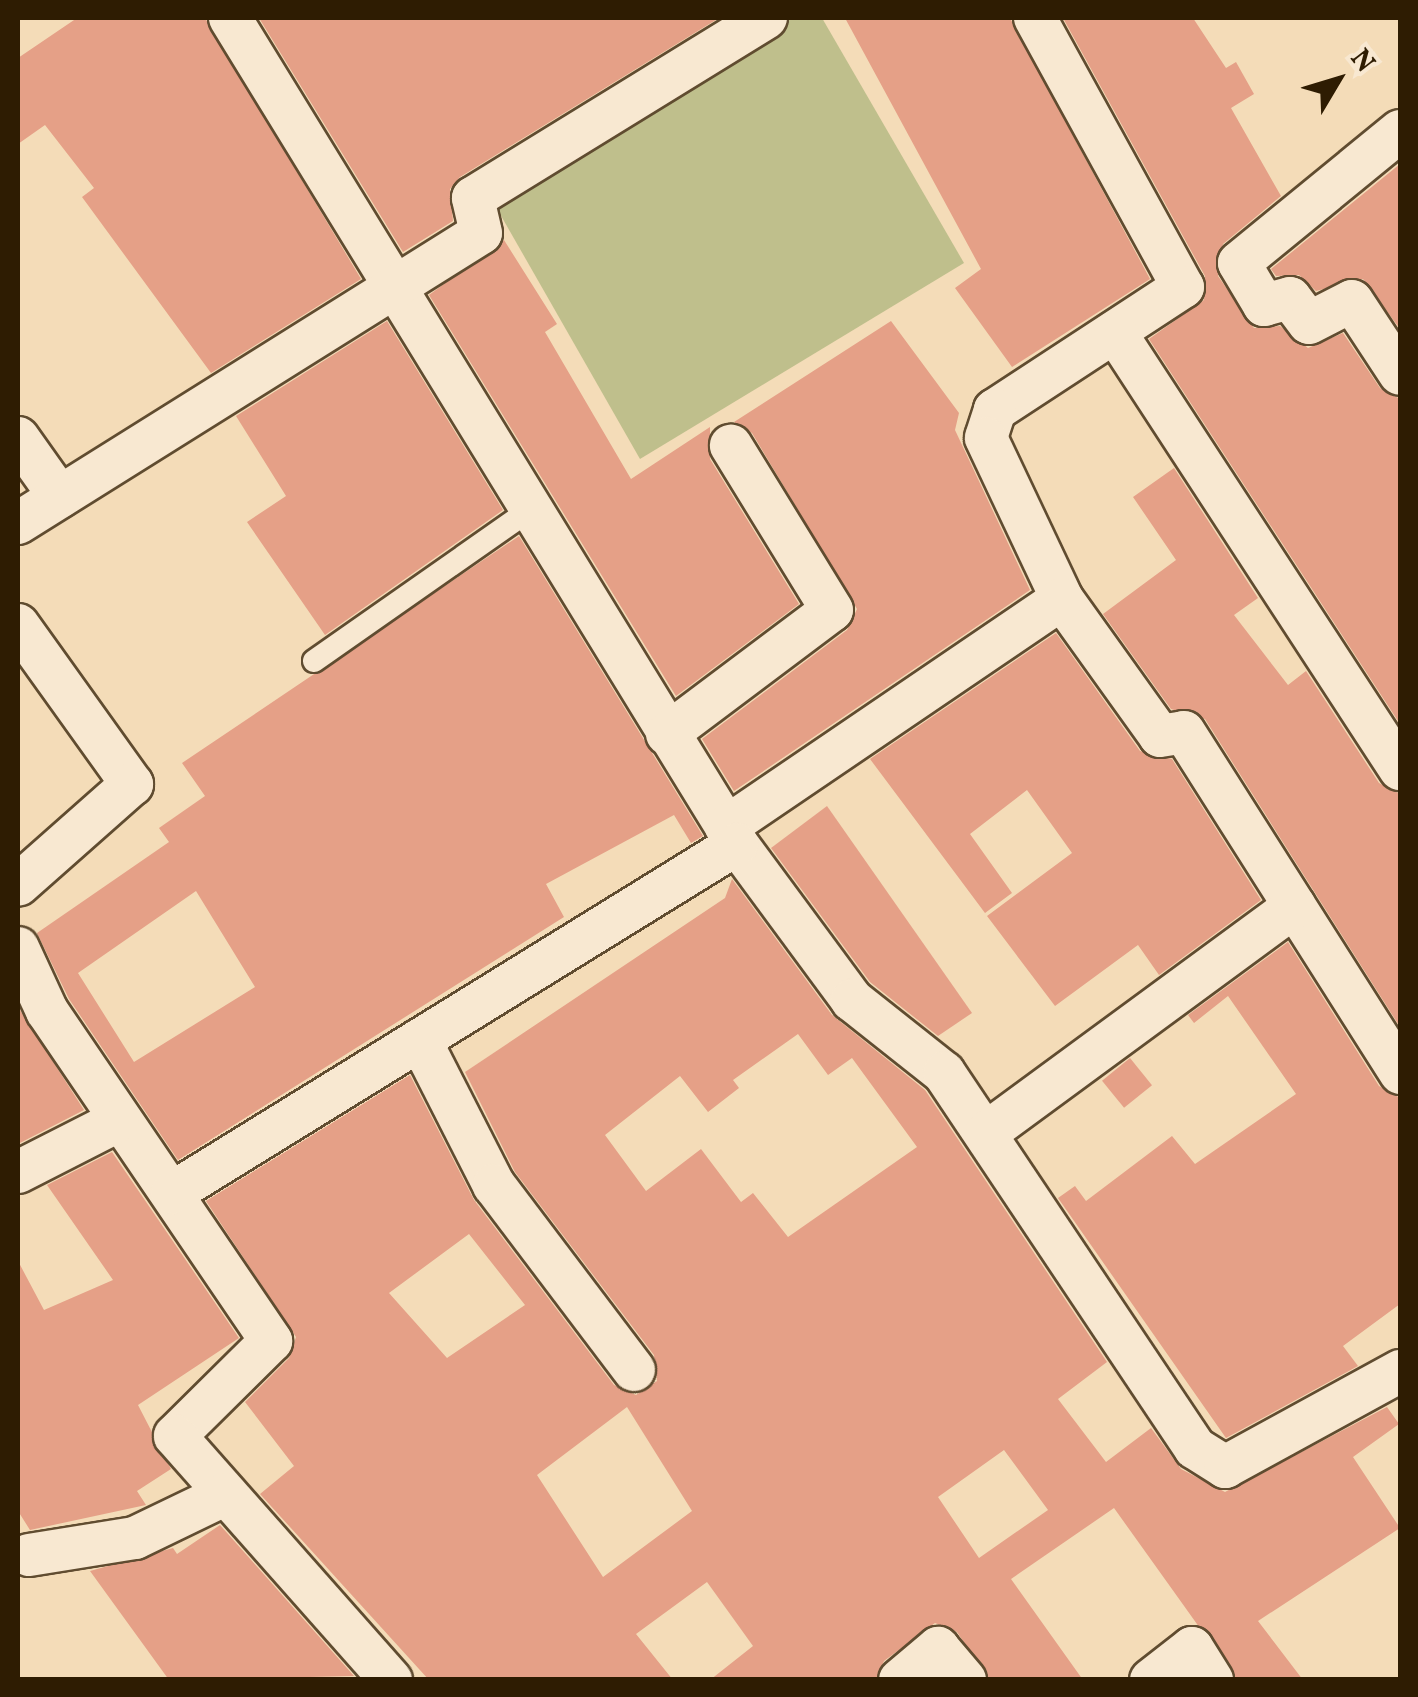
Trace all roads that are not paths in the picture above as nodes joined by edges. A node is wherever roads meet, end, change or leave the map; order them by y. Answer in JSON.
{"nodes":[{"id":1,"x":230,"y":18,"type":"edge"},
{"id":2,"x":766,"y":18,"type":"edge"},
{"id":3,"x":1034,"y":18,"type":"edge"},
{"id":4,"x":1400,"y":131,"type":"edge"},
{"id":5,"x":398,"y":282,"type":"junction"},
{"id":6,"x":1115,"y":332,"type":"junction"},
{"id":7,"x":1400,"y":374,"type":"edge"},
{"id":8,"x":18,"y":438,"type":"edge"},
{"id":9,"x":732,"y":446,"type":"dead end"},
{"id":10,"x":60,"y":497,"type":"junction"},
{"id":11,"x":535,"y":506,"type":"junction"},
{"id":12,"x":18,"y":523,"type":"edge"},
{"id":13,"x":1062,"y":599,"type":"junction"},
{"id":14,"x":18,"y":625,"type":"edge"},
{"id":15,"x":314,"y":662,"type":"dead end"},
{"id":16,"x":668,"y":734,"type":"junction"},
{"id":17,"x":1400,"y":769,"type":"edge"},
{"id":18,"x":732,"y":836,"type":"junction"},
{"id":19,"x":18,"y":884,"type":"edge"},
{"id":20,"x":1295,"y":906,"type":"junction"},
{"id":21,"x":18,"y":948,"type":"edge"},
{"id":22,"x":420,"y":1040,"type":"junction"},
{"id":23,"x":1400,"y":1073,"type":"edge"},
{"id":24,"x":118,"y":1121,"type":"junction"},
{"id":25,"x":986,"y":1133,"type":"junction"},
{"id":26,"x":18,"y":1172,"type":"edge"},
{"id":27,"x":172,"y":1193,"type":"junction"},
{"id":28,"x":634,"y":1370,"type":"dead end"},
{"id":29,"x":1400,"y":1370,"type":"edge"},
{"id":30,"x":226,"y":1494,"type":"junction"},
{"id":31,"x":22,"y":1550,"type":"edge"},
{"id":32,"x":391,"y":1680,"type":"edge"},
{"id":33,"x":900,"y":1680,"type":"edge"},
{"id":34,"x":965,"y":1680,"type":"edge"},
{"id":35,"x":1151,"y":1680,"type":"edge"},
{"id":36,"x":1212,"y":1680,"type":"edge"}],
"edges":[{"from":1,"to":5,"type":"street"},
{"from":2,"to":5,"type":"street"},
{"from":3,"to":6,"type":"street"},
{"from":4,"to":7,"type":"street"},
{"from":5,"to":10,"type":"street"},
{"from":5,"to":11,"type":"street"},
{"from":6,"to":13,"type":"street"},
{"from":6,"to":17,"type":"street"},
{"from":8,"to":10,"type":"street"},
{"from":9,"to":16,"type":"street"},
{"from":10,"to":12,"type":"street"},
{"from":11,"to":15,"type":"lane"},
{"from":11,"to":16,"type":"street"},
{"from":13,"to":18,"type":"street"},
{"from":13,"to":20,"type":"street"},
{"from":14,"to":19,"type":"street"},
{"from":16,"to":18,"type":"street"},
{"from":18,"to":22,"type":"street"},
{"from":18,"to":25,"type":"street"},
{"from":20,"to":23,"type":"street"},
{"from":20,"to":25,"type":"street"},
{"from":21,"to":24,"type":"street"},
{"from":22,"to":27,"type":"street"},
{"from":22,"to":28,"type":"street"},
{"from":24,"to":26,"type":"street"},
{"from":24,"to":27,"type":"street"},
{"from":25,"to":29,"type":"street"},
{"from":27,"to":30,"type":"street"},
{"from":30,"to":31,"type":"street"},
{"from":30,"to":32,"type":"street"},
{"from":33,"to":34,"type":"street"},
{"from":35,"to":36,"type":"street"}]}
